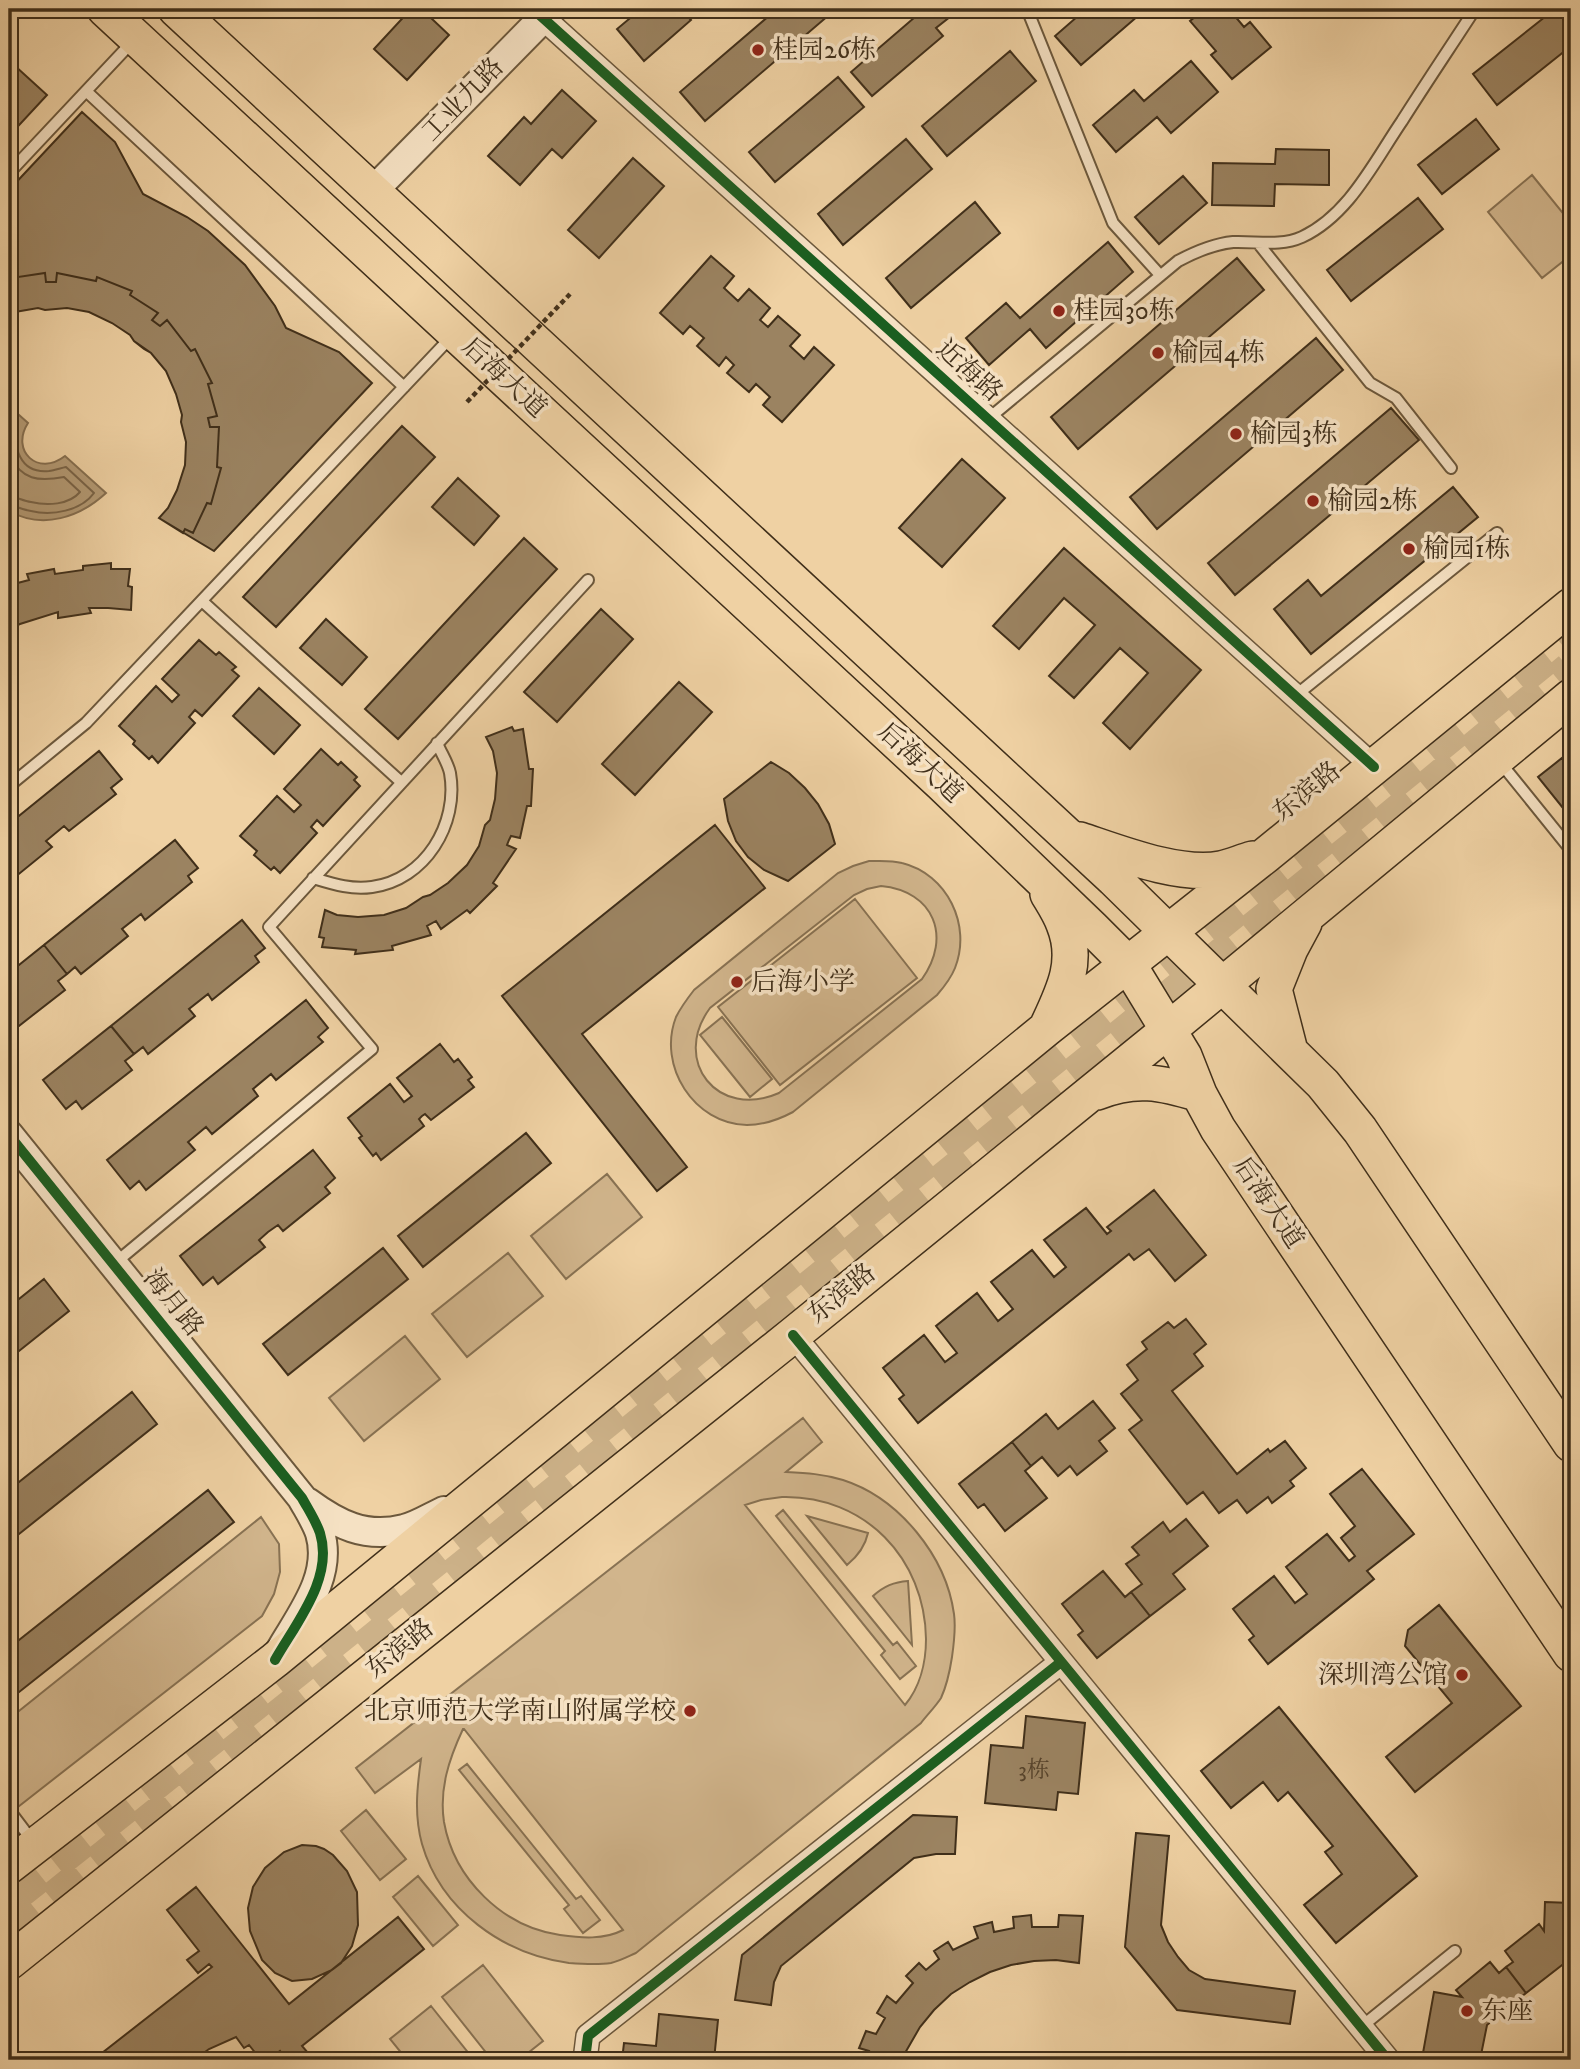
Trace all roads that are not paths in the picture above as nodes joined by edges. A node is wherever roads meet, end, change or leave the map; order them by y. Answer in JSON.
{"nodes":[{"id":1,"x":105,"y":9,"type":"edge"},
{"id":2,"x":176,"y":9,"type":"edge"},
{"id":3,"x":1027,"y":9,"type":"edge"},
{"id":4,"x":1475,"y":9,"type":"edge"},
{"id":5,"x":542,"y":12,"type":"edge"},
{"id":6,"x":136,"y":37,"type":"junction"},
{"id":7,"x":86,"y":91,"type":"junction"},
{"id":8,"x":9,"y":173,"type":"edge"},
{"id":9,"x":373,"y":191,"type":"junction"},
{"id":10,"x":1258,"y":243,"type":"junction"},
{"id":11,"x":1160,"y":275,"type":"junction"},
{"id":12,"x":455,"y":333,"type":"junction"},
{"id":13,"x":404,"y":387,"type":"junction"},
{"id":14,"x":988,"y":419,"type":"junction"},
{"id":15,"x":1451,"y":468,"type":"dead end"},
{"id":16,"x":1497,"y":533,"type":"dead end"},
{"id":17,"x":588,"y":580,"type":"dead end"},
{"id":18,"x":202,"y":601,"type":"junction"},
{"id":19,"x":1571,"y":606,"type":"edge"},
{"id":20,"x":1295,"y":696,"type":"junction"},
{"id":21,"x":1571,"y":697,"type":"edge"},
{"id":22,"x":437,"y":743,"type":"junction"},
{"id":23,"x":1496,"y":758,"type":"junction"},
{"id":24,"x":1374,"y":767,"type":"junction"},
{"id":25,"x":401,"y":782,"type":"junction"},
{"id":26,"x":9,"y":786,"type":"edge"},
{"id":27,"x":1066,"y":835,"type":"junction"},
{"id":28,"x":1567,"y":835,"type":"edge"},
{"id":29,"x":1571,"y":850,"type":"edge"},
{"id":30,"x":1266,"y":855,"type":"junction"},
{"id":31,"x":313,"y":878,"type":"junction"},
{"id":32,"x":1040,"y":879,"type":"junction"},
{"id":33,"x":1310,"y":911,"type":"junction"},
{"id":34,"x":1168,"y":932,"type":"junction"},
{"id":35,"x":1128,"y":964,"type":"junction"},
{"id":36,"x":1222,"y":985,"type":"junction"},
{"id":37,"x":1047,"y":1028,"type":"junction"},
{"id":38,"x":1167,"y":1030,"type":"junction"},
{"id":39,"x":1290,"y":1051,"type":"junction"},
{"id":40,"x":1199,"y":1094,"type":"junction"},
{"id":41,"x":1083,"y":1098,"type":"junction"},
{"id":42,"x":9,"y":1135,"type":"edge"},
{"id":43,"x":113,"y":1265,"type":"junction"},
{"id":44,"x":793,"y":1335,"type":"junction"},
{"id":45,"x":1571,"y":1444,"type":"edge"},
{"id":46,"x":475,"y":1497,"type":"junction"},
{"id":47,"x":302,"y":1498,"type":"junction"},
{"id":48,"x":1571,"y":1654,"type":"edge"},
{"id":49,"x":275,"y":1660,"type":"junction"},
{"id":50,"x":1061,"y":1662,"type":"junction"},
{"id":51,"x":9,"y":1810,"type":"edge"},
{"id":52,"x":36,"y":1845,"type":"junction"},
{"id":53,"x":9,"y":1866,"type":"edge"},
{"id":54,"x":1455,"y":1951,"type":"dead end"},
{"id":55,"x":9,"y":1962,"type":"edge"},
{"id":56,"x":1361,"y":2027,"type":"junction"},
{"id":57,"x":585,"y":2060,"type":"edge"},
{"id":58,"x":1388,"y":2060,"type":"edge"}],
"edges":[{"from":1,"to":6,"type":"main road","name":"后海大道"},
{"from":2,"to":9,"type":"main road","name":"后海大道"},
{"from":3,"to":11,"type":"lane"},
{"from":4,"to":10,"type":"lane"},
{"from":5,"to":9,"type":"street","name":"工业九路"},
{"from":5,"to":14,"type":"street","name":"近海路"},
{"from":6,"to":7,"type":"lane"},
{"from":6,"to":12,"type":"main road","name":"后海大道"},
{"from":7,"to":8,"type":"lane"},
{"from":7,"to":13,"type":"lane"},
{"from":9,"to":27,"type":"main road","name":"后海大道"},
{"from":10,"to":11,"type":"lane"},
{"from":10,"to":15,"type":"lane"},
{"from":11,"to":14,"type":"lane"},
{"from":12,"to":13,"type":"lane"},
{"from":12,"to":32,"type":"main road","name":"后海大道"},
{"from":13,"to":18,"type":"lane"},
{"from":14,"to":20,"type":"street","name":"近海路"},
{"from":16,"to":20,"type":"lane"},
{"from":17,"to":22,"type":"lane"},
{"from":18,"to":25,"type":"lane"},
{"from":18,"to":26,"type":"lane"},
{"from":19,"to":24,"type":"main road","name":"东滨路"},
{"from":20,"to":24,"type":"street","name":"近海路"},
{"from":21,"to":23,"type":"main road","name":"东滨路"},
{"from":22,"to":25,"type":"lane"},
{"from":22,"to":31,"type":"lane"},
{"from":23,"to":28,"type":"lane"},
{"from":23,"to":33,"type":"main road","name":"东滨路"},
{"from":24,"to":30,"type":"main road","name":"东滨路"},
{"from":25,"to":31,"type":"lane"},
{"from":27,"to":30,"type":"main road"},
{"from":27,"to":34,"type":"main road","name":"后海大道"},
{"from":28,"to":29,"type":"lane"},
{"from":30,"to":34,"type":"main road","name":"东滨路"},
{"from":31,"to":43,"type":"lane"},
{"from":32,"to":35,"type":"main road","name":"后海大道"},
{"from":32,"to":37,"type":"main road"},
{"from":33,"to":36,"type":"main road","name":"东滨路"},
{"from":33,"to":39,"type":"main road"},
{"from":34,"to":35,"type":"main road","name":"东滨路"},
{"from":34,"to":36,"type":"main road","name":"后海大道"},
{"from":35,"to":37,"type":"main road","name":"东滨路"},
{"from":35,"to":38,"type":"main road","name":"后海大道"},
{"from":36,"to":38,"type":"main road","name":"东滨路"},
{"from":36,"to":39,"type":"main road","name":"后海大道"},
{"from":37,"to":46,"type":"main road","name":"东滨路"},
{"from":38,"to":40,"type":"main road","name":"后海大道"},
{"from":38,"to":41,"type":"main road","name":"东滨路"},
{"from":39,"to":45,"type":"main road","name":"后海大道"},
{"from":40,"to":41,"type":"main road"},
{"from":40,"to":48,"type":"main road","name":"后海大道"},
{"from":41,"to":44,"type":"main road","name":"东滨路"},
{"from":42,"to":43,"type":"street","name":"海月路"},
{"from":43,"to":47,"type":"street","name":"海月路"},
{"from":44,"to":50,"type":"street"},
{"from":44,"to":55,"type":"main road","name":"东滨路"},
{"from":46,"to":47,"type":"street"},
{"from":46,"to":49,"type":"main road","name":"东滨路"},
{"from":47,"to":49,"type":"street"},
{"from":49,"to":52,"type":"main road","name":"东滨路"},
{"from":50,"to":56,"type":"street"},
{"from":50,"to":57,"type":"street"},
{"from":51,"to":52,"type":"lane"},
{"from":52,"to":53,"type":"main road","name":"东滨路"},
{"from":54,"to":56,"type":"lane"},
{"from":56,"to":58,"type":"street"}]}
